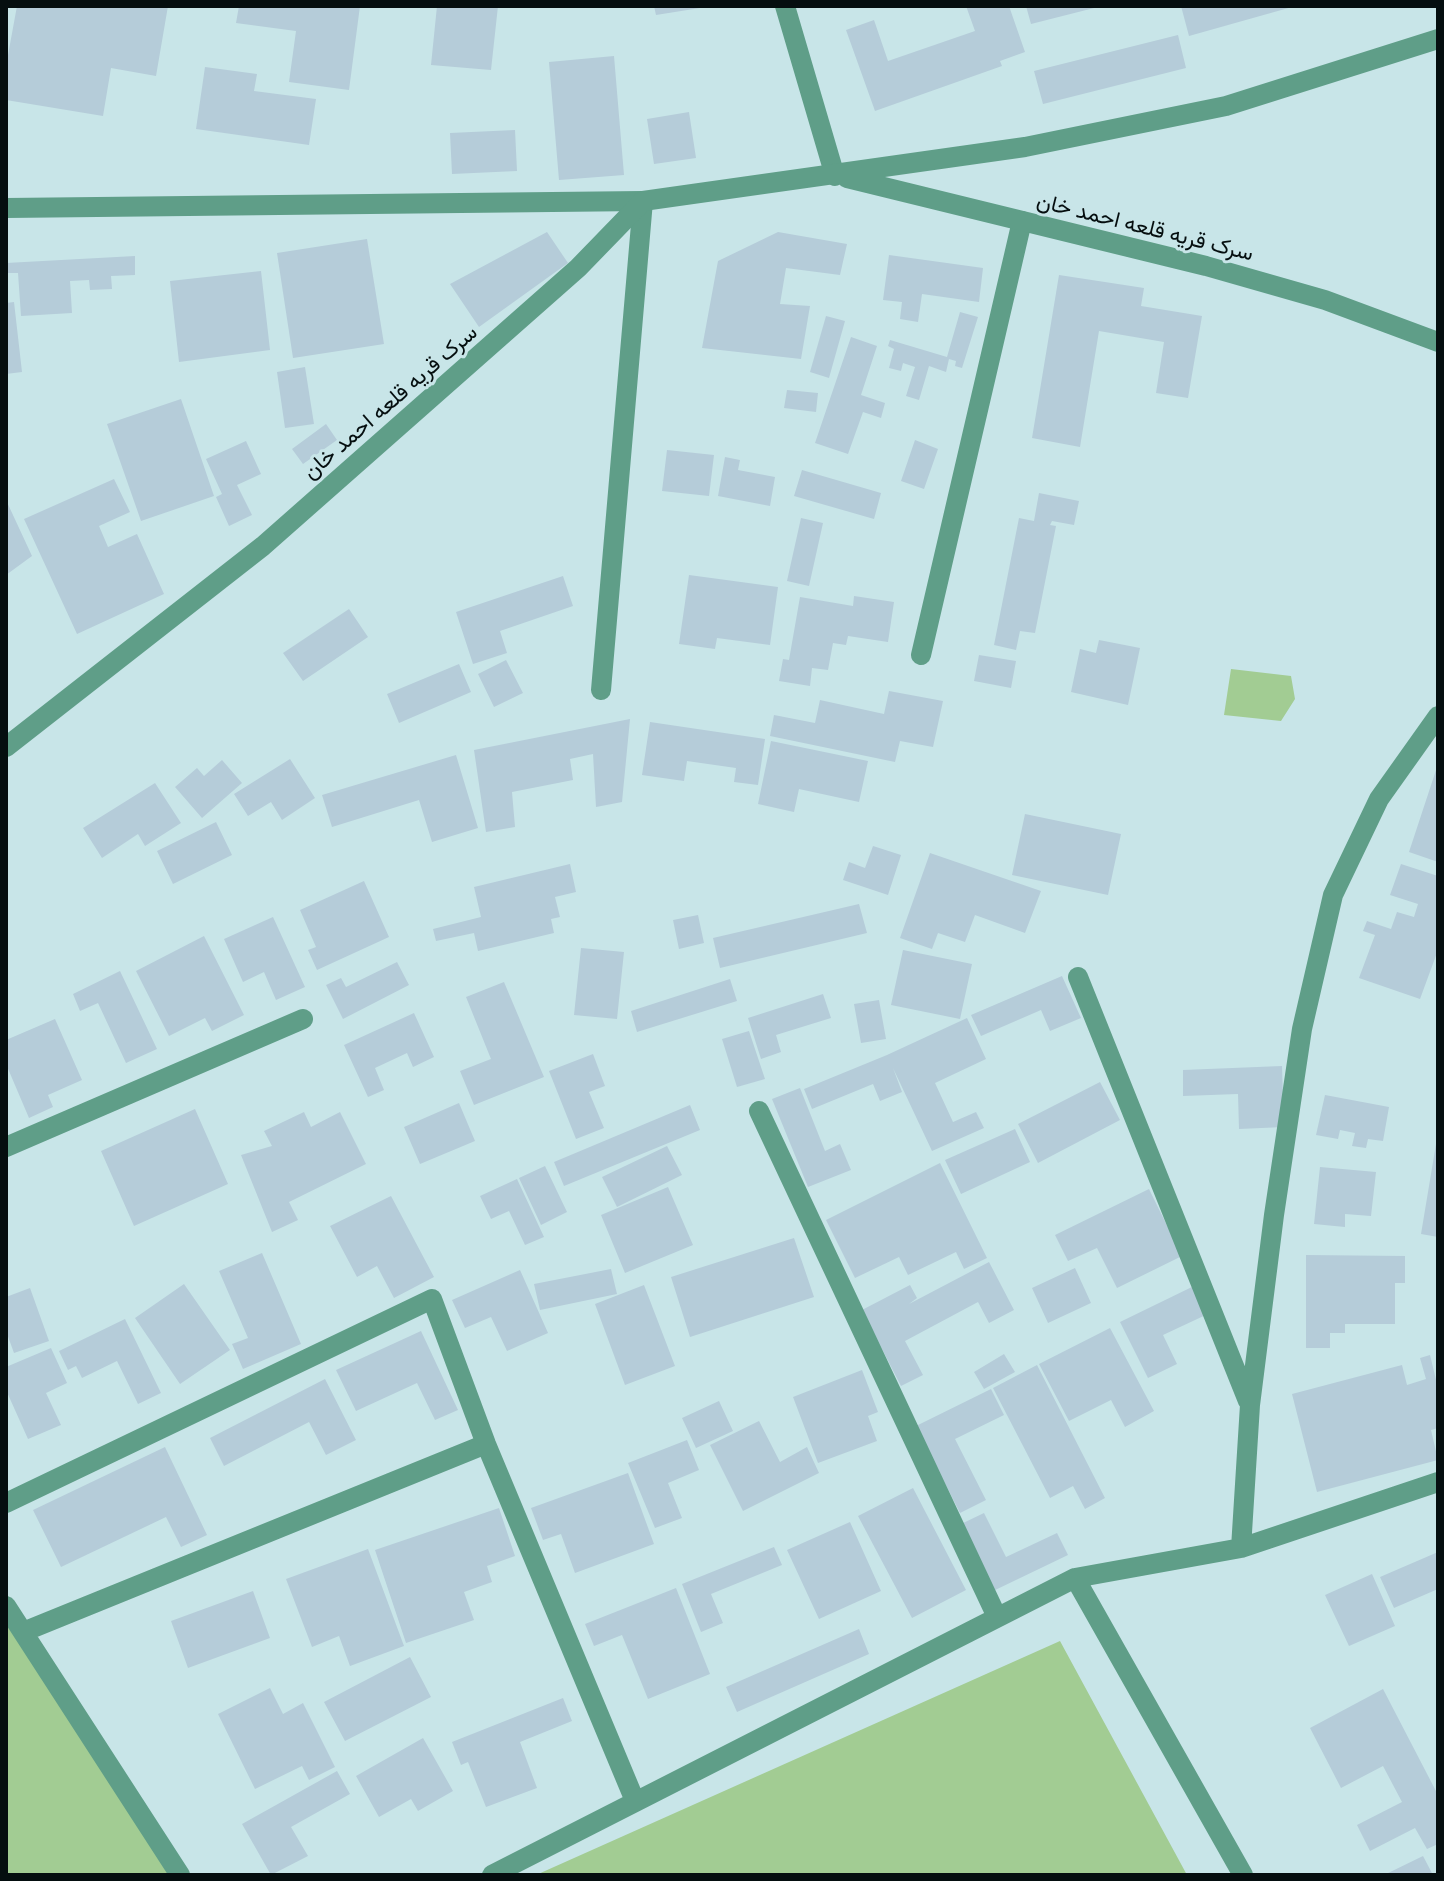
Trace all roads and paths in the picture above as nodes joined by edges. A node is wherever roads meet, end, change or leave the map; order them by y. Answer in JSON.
{"nodes":[{"id":1,"x":785,"y":6,"type":"edge"},
{"id":2,"x":1438,"y":39,"type":"edge"},
{"id":3,"x":835,"y":176,"type":"junction"},
{"id":4,"x":643,"y":201,"type":"junction"},
{"id":5,"x":6,"y":208,"type":"edge"},
{"id":6,"x":1022,"y":221,"type":"junction"},
{"id":7,"x":1438,"y":342,"type":"edge"},
{"id":8,"x":921,"y":655,"type":"dead end"},
{"id":9,"x":601,"y":690,"type":"dead end"},
{"id":10,"x":1438,"y":716,"type":"edge"},
{"id":11,"x":6,"y":747,"type":"edge"},
{"id":12,"x":1078,"y":977,"type":"dead end"},
{"id":13,"x":303,"y":1019,"type":"dead end"},
{"id":14,"x":759,"y":1111,"type":"dead end"},
{"id":15,"x":6,"y":1147,"type":"edge"},
{"id":16,"x":1250,"y":1405,"type":"junction"},
{"id":17,"x":486,"y":1444,"type":"junction"},
{"id":18,"x":1438,"y":1482,"type":"edge"},
{"id":19,"x":6,"y":1503,"type":"edge"},
{"id":20,"x":1241,"y":1548,"type":"junction"},
{"id":21,"x":1075,"y":1578,"type":"junction"},
{"id":22,"x":6,"y":1606,"type":"edge"},
{"id":23,"x":997,"y":1617,"type":"junction"},
{"id":24,"x":23,"y":1632,"type":"junction"},
{"id":25,"x":635,"y":1801,"type":"junction"},
{"id":26,"x":180,"y":1875,"type":"edge"},
{"id":27,"x":492,"y":1875,"type":"edge"},
{"id":28,"x":1243,"y":1875,"type":"edge"}],
"edges":[{"from":1,"to":3,"type":"street"},
{"from":2,"to":3,"type":"street","name":"سرک قریه قلعه احمد خان"},
{"from":3,"to":4,"type":"street","name":"سرک قریه قلعه احمد خان"},
{"from":3,"to":6,"type":"street","name":"سرک قریه قلعه احمد خان"},
{"from":4,"to":5,"type":"street"},
{"from":4,"to":9,"type":"street"},
{"from":4,"to":11,"type":"street","name":"سرک قریه قلعه احمد خان"},
{"from":6,"to":7,"type":"street","name":"سرک قریه قلعه احمد خان"},
{"from":6,"to":8,"type":"street"},
{"from":10,"to":16,"type":"street"},
{"from":12,"to":16,"type":"street"},
{"from":13,"to":15,"type":"street"},
{"from":14,"to":23,"type":"street"},
{"from":16,"to":20,"type":"street"},
{"from":17,"to":19,"type":"street"},
{"from":17,"to":24,"type":"street"},
{"from":17,"to":25,"type":"street"},
{"from":18,"to":20,"type":"street"},
{"from":20,"to":21,"type":"street"},
{"from":21,"to":23,"type":"street"},
{"from":21,"to":28,"type":"street"},
{"from":22,"to":24,"type":"street"},
{"from":23,"to":25,"type":"street"},
{"from":24,"to":26,"type":"street"},
{"from":25,"to":27,"type":"street"}]}
